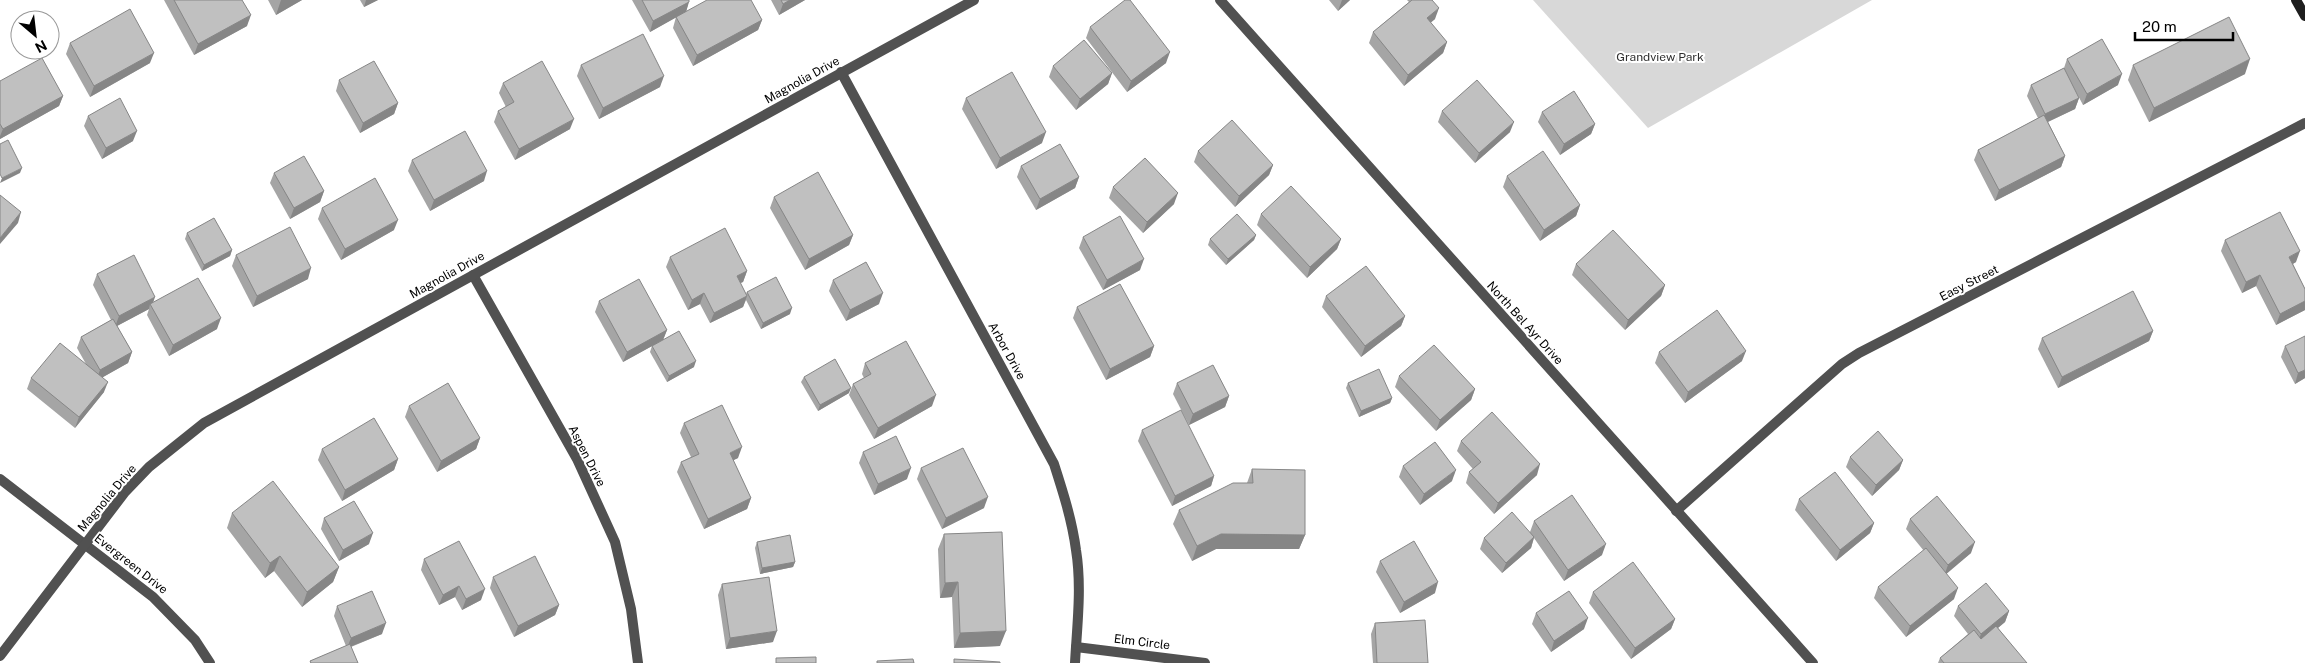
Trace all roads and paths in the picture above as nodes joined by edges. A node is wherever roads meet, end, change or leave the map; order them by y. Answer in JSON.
{"nodes":[{"id":1,"x":974,"y":0,"type":"edge"},
{"id":2,"x":1220,"y":0,"type":"edge"},
{"id":3,"x":2296,"y":0,"type":"edge"},
{"id":4,"x":2305,"y":16,"type":"edge"},
{"id":5,"x":841,"y":72,"type":"junction"},
{"id":6,"x":2305,"y":123,"type":"edge"},
{"id":7,"x":473,"y":275,"type":"junction"},
{"id":8,"x":0,"y":480,"type":"edge"},
{"id":9,"x":1676,"y":511,"type":"junction"},
{"id":10,"x":85,"y":544,"type":"junction"},
{"id":11,"x":1076,"y":647,"type":"junction"},
{"id":12,"x":0,"y":656,"type":"edge"},
{"id":13,"x":210,"y":663,"type":"edge"},
{"id":14,"x":638,"y":663,"type":"edge"},
{"id":15,"x":1075,"y":663,"type":"edge"},
{"id":16,"x":1205,"y":663,"type":"edge"},
{"id":17,"x":1813,"y":663,"type":"edge"}],
"edges":[{"from":1,"to":5,"type":"street","name":"Magnolia Drive"},
{"from":2,"to":9,"type":"street","name":"North Bel Ayr Drive"},
{"from":3,"to":4,"type":"main road"},
{"from":5,"to":7,"type":"street","name":"Magnolia Drive"},
{"from":5,"to":11,"type":"street","name":"Arbor Drive"},
{"from":6,"to":9,"type":"street","name":"Easy Street"},
{"from":7,"to":10,"type":"street","name":"Magnolia Drive"},
{"from":7,"to":14,"type":"street","name":"Aspen Drive"},
{"from":8,"to":10,"type":"street","name":"Evergreen Drive"},
{"from":9,"to":17,"type":"street","name":"North Bel Ayr Drive"},
{"from":10,"to":12,"type":"street","name":"Magnolia Drive"},
{"from":10,"to":13,"type":"street","name":"Evergreen Drive"},
{"from":11,"to":15,"type":"street","name":"Arbor Drive"},
{"from":11,"to":16,"type":"street","name":"Elm Circle"}]}
